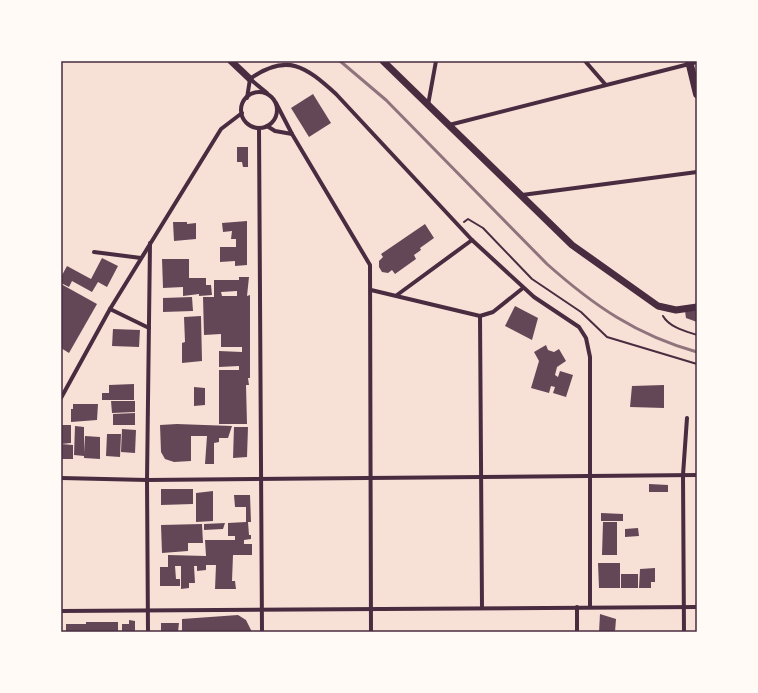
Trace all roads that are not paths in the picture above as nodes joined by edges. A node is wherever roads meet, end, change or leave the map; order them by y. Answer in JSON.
{"nodes":[{"id":1,"x":231,"y":61,"type":"edge"},
{"id":2,"x":383,"y":61,"type":"edge"},
{"id":3,"x":436,"y":61,"type":"edge"},
{"id":4,"x":585,"y":61,"type":"edge"},
{"id":5,"x":692,"y":62,"type":"edge"},
{"id":6,"x":250,"y":79,"type":"junction"},
{"id":7,"x":606,"y":84,"type":"junction"},
{"id":8,"x":697,"y":94,"type":"edge"},
{"id":9,"x":269,"y":95,"type":"junction"},
{"id":10,"x":247,"y":98,"type":"junction"},
{"id":11,"x":276,"y":103,"type":"junction"},
{"id":12,"x":428,"y":105,"type":"junction"},
{"id":13,"x":242,"y":113,"type":"junction"},
{"id":14,"x":267,"y":126,"type":"junction"},
{"id":15,"x":448,"y":126,"type":"junction"},
{"id":16,"x":260,"y":128,"type":"junction"},
{"id":17,"x":292,"y":134,"type":"junction"},
{"id":18,"x":697,"y":172,"type":"edge"},
{"id":19,"x":522,"y":195,"type":"junction"},
{"id":20,"x":472,"y":240,"type":"junction"},
{"id":21,"x":150,"y":243,"type":"junction"},
{"id":22,"x":94,"y":252,"type":"dead end"},
{"id":23,"x":141,"y":258,"type":"junction"},
{"id":24,"x":523,"y":288,"type":"junction"},
{"id":25,"x":371,"y":290,"type":"junction"},
{"id":26,"x":397,"y":295,"type":"junction"},
{"id":27,"x":697,"y":307,"type":"edge"},
{"id":28,"x":110,"y":309,"type":"junction"},
{"id":29,"x":480,"y":316,"type":"junction"},
{"id":30,"x":149,"y":328,"type":"junction"},
{"id":31,"x":61,"y":398,"type":"edge"},
{"id":32,"x":687,"y":418,"type":"dead end"},
{"id":33,"x":683,"y":475,"type":"junction"},
{"id":34,"x":697,"y":475,"type":"edge"},
{"id":35,"x":590,"y":476,"type":"junction"},
{"id":36,"x":482,"y":477,"type":"junction"},
{"id":37,"x":61,"y":478,"type":"edge"},
{"id":38,"x":371,"y":478,"type":"junction"},
{"id":39,"x":262,"y":479,"type":"junction"},
{"id":40,"x":147,"y":480,"type":"junction"},
{"id":41,"x":590,"y":607,"type":"junction"},
{"id":42,"x":697,"y":607,"type":"edge"},
{"id":43,"x":482,"y":608,"type":"junction"},
{"id":44,"x":577,"y":608,"type":"junction"},
{"id":45,"x":683,"y":608,"type":"junction"},
{"id":46,"x":371,"y":609,"type":"junction"},
{"id":47,"x":262,"y":610,"type":"junction"},
{"id":48,"x":61,"y":611,"type":"edge"},
{"id":49,"x":148,"y":611,"type":"junction"},
{"id":50,"x":148,"y":632,"type":"edge"},
{"id":51,"x":262,"y":632,"type":"edge"},
{"id":52,"x":371,"y":632,"type":"edge"},
{"id":53,"x":577,"y":632,"type":"edge"},
{"id":54,"x":684,"y":632,"type":"edge"}],
"edges":[{"from":1,"to":6,"type":"street"},
{"from":2,"to":12,"type":"street"},
{"from":3,"to":12,"type":"street"},
{"from":4,"to":7,"type":"street"},
{"from":5,"to":7,"type":"street"},
{"from":5,"to":8,"type":"main road"},
{"from":6,"to":9,"type":"street"},
{"from":6,"to":10,"type":"street"},
{"from":6,"to":20,"type":"street"},
{"from":7,"to":15,"type":"street"},
{"from":9,"to":10,"type":"street"},
{"from":9,"to":11,"type":"street"},
{"from":10,"to":13,"type":"street"},
{"from":11,"to":14,"type":"street"},
{"from":11,"to":17,"type":"street"},
{"from":12,"to":15,"type":"street"},
{"from":13,"to":16,"type":"street"},
{"from":13,"to":21,"type":"street"},
{"from":14,"to":16,"type":"street"},
{"from":14,"to":17,"type":"street"},
{"from":15,"to":19,"type":"street"},
{"from":16,"to":39,"type":"street"},
{"from":17,"to":25,"type":"street"},
{"from":18,"to":19,"type":"street"},
{"from":19,"to":27,"type":"street"},
{"from":20,"to":24,"type":"street"},
{"from":20,"to":26,"type":"street"},
{"from":21,"to":23,"type":"street"},
{"from":21,"to":30,"type":"street"},
{"from":22,"to":23,"type":"street"},
{"from":23,"to":28,"type":"street"},
{"from":24,"to":29,"type":"street"},
{"from":24,"to":35,"type":"street"},
{"from":25,"to":26,"type":"street"},
{"from":25,"to":38,"type":"street"},
{"from":26,"to":29,"type":"street"},
{"from":28,"to":30,"type":"street"},
{"from":28,"to":31,"type":"street"},
{"from":29,"to":36,"type":"street"},
{"from":30,"to":40,"type":"street"},
{"from":32,"to":33,"type":"street"},
{"from":33,"to":34,"type":"street"},
{"from":33,"to":35,"type":"street"},
{"from":33,"to":45,"type":"street"},
{"from":35,"to":36,"type":"street"},
{"from":35,"to":41,"type":"street"},
{"from":36,"to":38,"type":"street"},
{"from":36,"to":43,"type":"street"},
{"from":37,"to":40,"type":"street"},
{"from":38,"to":39,"type":"street"},
{"from":38,"to":46,"type":"street"},
{"from":39,"to":40,"type":"street"},
{"from":39,"to":47,"type":"street"},
{"from":40,"to":49,"type":"street"},
{"from":41,"to":44,"type":"street"},
{"from":41,"to":45,"type":"street"},
{"from":42,"to":45,"type":"street"},
{"from":43,"to":44,"type":"street"},
{"from":43,"to":46,"type":"street"},
{"from":44,"to":53,"type":"street"},
{"from":45,"to":54,"type":"street"},
{"from":46,"to":47,"type":"street"},
{"from":46,"to":52,"type":"street"},
{"from":47,"to":49,"type":"street"},
{"from":47,"to":51,"type":"street"},
{"from":48,"to":49,"type":"street"},
{"from":49,"to":50,"type":"street"}]}
